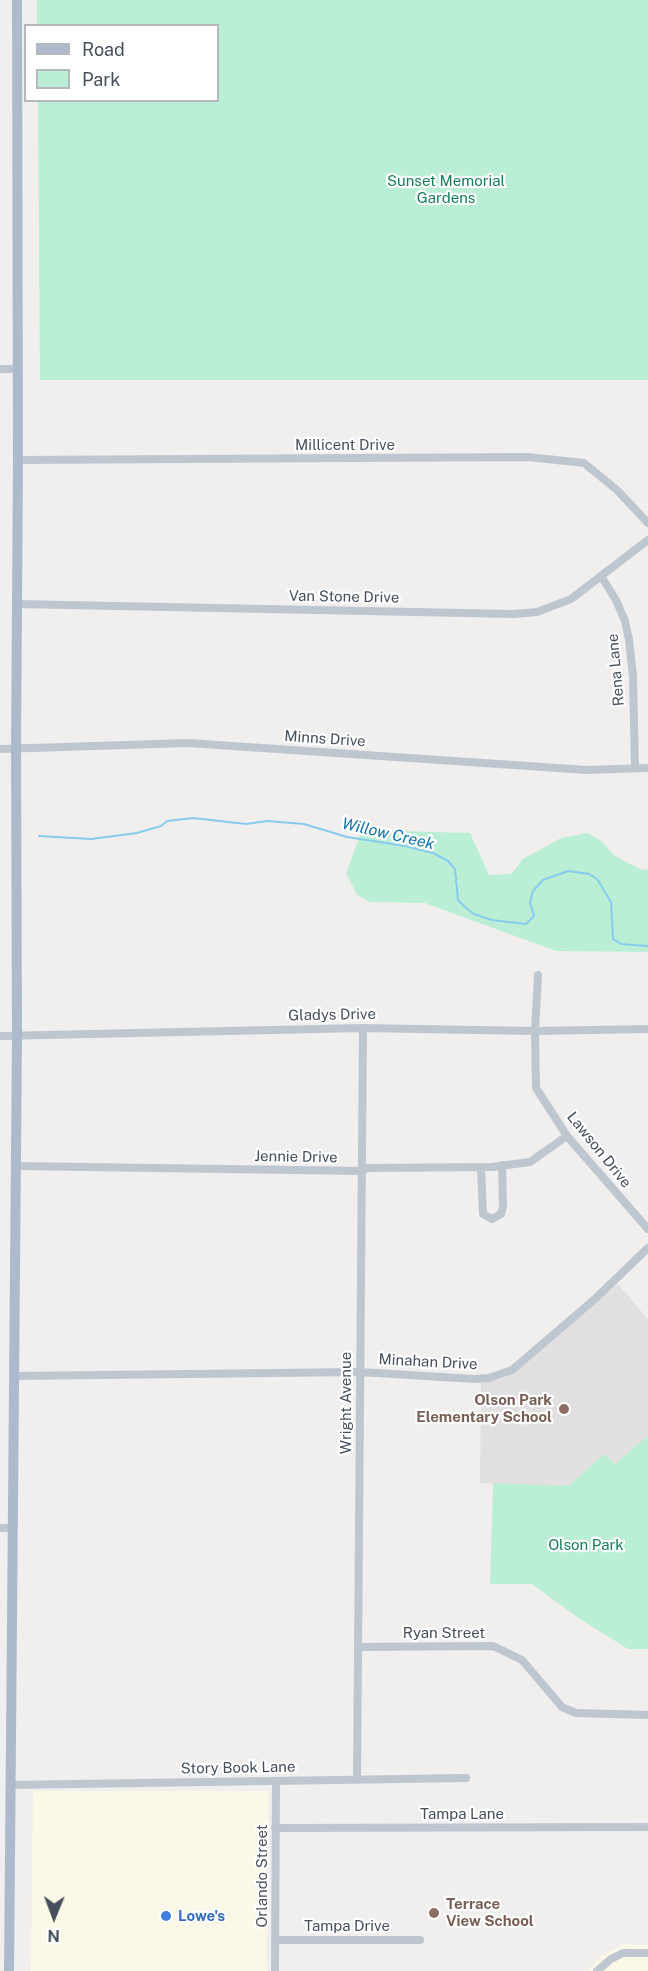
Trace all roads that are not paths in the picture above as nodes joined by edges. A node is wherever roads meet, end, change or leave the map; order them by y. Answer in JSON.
{"nodes":[{"id":1,"x":17,"y":0,"type":"edge"},
{"id":2,"x":0,"y":369,"type":"edge"},
{"id":3,"x":17,"y":369,"type":"junction"},
{"id":4,"x":18,"y":460,"type":"junction"},
{"id":5,"x":648,"y":523,"type":"edge"},
{"id":6,"x":648,"y":540,"type":"edge"},
{"id":7,"x":601,"y":576,"type":"junction"},
{"id":8,"x":17,"y":604,"type":"junction"},
{"id":9,"x":0,"y":749,"type":"edge"},
{"id":10,"x":16,"y":749,"type":"junction"},
{"id":11,"x":635,"y":768,"type":"junction"},
{"id":12,"x":648,"y":768,"type":"edge"},
{"id":13,"x":538,"y":975,"type":"dead end"},
{"id":14,"x":363,"y":1028,"type":"junction"},
{"id":15,"x":648,"y":1029,"type":"edge"},
{"id":16,"x":535,"y":1031,"type":"junction"},
{"id":17,"x":0,"y":1036,"type":"edge"},
{"id":18,"x":17,"y":1036,"type":"junction"},
{"id":19,"x":567,"y":1136,"type":"junction"},
{"id":20,"x":502,"y":1165,"type":"junction"},
{"id":21,"x":16,"y":1166,"type":"junction"},
{"id":22,"x":481,"y":1167,"type":"junction"},
{"id":23,"x":362,"y":1171,"type":"junction"},
{"id":24,"x":648,"y":1229,"type":"edge"},
{"id":25,"x":648,"y":1248,"type":"edge"},
{"id":26,"x":360,"y":1371,"type":"junction"},
{"id":27,"x":14,"y":1376,"type":"junction"},
{"id":28,"x":0,"y":1528,"type":"edge"},
{"id":29,"x":13,"y":1528,"type":"junction"},
{"id":30,"x":358,"y":1647,"type":"junction"},
{"id":31,"x":648,"y":1715,"type":"edge"},
{"id":32,"x":466,"y":1778,"type":"dead end"},
{"id":33,"x":357,"y":1779,"type":"junction"},
{"id":34,"x":276,"y":1781,"type":"junction"},
{"id":35,"x":10,"y":1785,"type":"junction"},
{"id":36,"x":648,"y":1827,"type":"edge"},
{"id":37,"x":275,"y":1828,"type":"junction"},
{"id":38,"x":5,"y":1914,"type":"edge"},
{"id":39,"x":275,"y":1940,"type":"junction"},
{"id":40,"x":420,"y":1940,"type":"dead end"},
{"id":41,"x":648,"y":1953,"type":"edge"},
{"id":42,"x":9,"y":1971,"type":"edge"},
{"id":43,"x":275,"y":1971,"type":"edge"},
{"id":44,"x":597,"y":1971,"type":"edge"}],
"edges":[{"from":1,"to":3,"type":"main road"},
{"from":2,"to":3,"type":"street"},
{"from":3,"to":4,"type":"main road"},
{"from":4,"to":5,"type":"street","name":"Millicent Drive"},
{"from":4,"to":8,"type":"main road"},
{"from":6,"to":7,"type":"street","name":"Van Stone Drive"},
{"from":7,"to":8,"type":"street","name":"Van Stone Drive"},
{"from":7,"to":11,"type":"street","name":"Rena Lane"},
{"from":8,"to":10,"type":"main road"},
{"from":9,"to":10,"type":"street","name":"Minns Drive"},
{"from":10,"to":11,"type":"street","name":"Minns Drive"},
{"from":10,"to":18,"type":"main road"},
{"from":11,"to":12,"type":"street","name":"Minns Drive"},
{"from":13,"to":16,"type":"street","name":"Lawson Drive"},
{"from":14,"to":16,"type":"street","name":"Gladys Drive"},
{"from":14,"to":18,"type":"street","name":"Gladys Drive"},
{"from":14,"to":23,"type":"street","name":"Wright Avenue"},
{"from":15,"to":16,"type":"street","name":"Gladys Drive"},
{"from":16,"to":19,"type":"street","name":"Lawson Drive"},
{"from":17,"to":18,"type":"street","name":"Gladys Drive"},
{"from":18,"to":21,"type":"main road"},
{"from":19,"to":20,"type":"street","name":"Jennie Drive"},
{"from":19,"to":24,"type":"street","name":"Lawson Drive"},
{"from":20,"to":22,"type":"street","name":"Jennie Drive"},
{"from":20,"to":22,"type":"street"},
{"from":21,"to":23,"type":"street","name":"Jennie Drive"},
{"from":21,"to":27,"type":"main road"},
{"from":22,"to":23,"type":"street","name":"Jennie Drive"},
{"from":23,"to":26,"type":"street","name":"Wright Avenue"},
{"from":25,"to":26,"type":"street","name":"Minahan Drive"},
{"from":26,"to":27,"type":"street","name":"Minahan Drive"},
{"from":26,"to":30,"type":"street","name":"Wright Avenue"},
{"from":27,"to":29,"type":"main road"},
{"from":28,"to":29,"type":"street"},
{"from":29,"to":35,"type":"main road"},
{"from":30,"to":31,"type":"street","name":"Ryan Street"},
{"from":30,"to":33,"type":"street","name":"Wright Avenue"},
{"from":32,"to":33,"type":"street","name":"Story Book Lane"},
{"from":33,"to":34,"type":"street","name":"Story Book Lane"},
{"from":34,"to":35,"type":"street","name":"Story Book Lane"},
{"from":34,"to":37,"type":"street","name":"Orlando Street"},
{"from":35,"to":38,"type":"main road"},
{"from":36,"to":37,"type":"street","name":"Tampa Lane"},
{"from":37,"to":39,"type":"street","name":"Orlando Street"},
{"from":38,"to":42,"type":"main road"},
{"from":39,"to":40,"type":"street","name":"Tampa Drive"},
{"from":39,"to":43,"type":"street","name":"Orlando Street"},
{"from":41,"to":44,"type":"street"}]}
